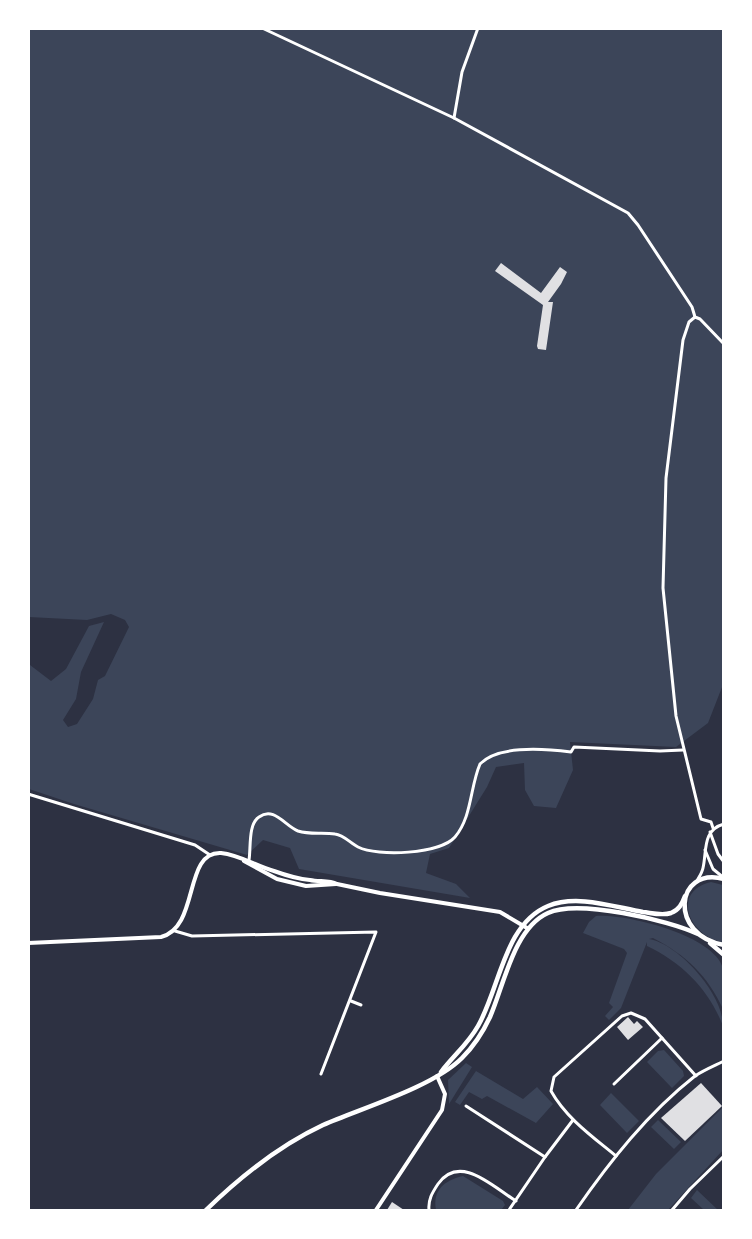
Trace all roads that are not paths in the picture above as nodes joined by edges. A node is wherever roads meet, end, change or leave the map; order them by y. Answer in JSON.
{"nodes":[{"id":1,"x":262,"y":28,"type":"edge"},
{"id":2,"x":478,"y":28,"type":"edge"},
{"id":3,"x":454,"y":118,"type":"junction"},
{"id":4,"x":695,"y":317,"type":"junction"},
{"id":5,"x":723,"y":344,"type":"edge"},
{"id":6,"x":683,"y":750,"type":"junction"},
{"id":7,"x":28,"y":795,"type":"edge"},
{"id":8,"x":723,"y":824,"type":"edge"},
{"id":9,"x":712,"y":830,"type":"junction"},
{"id":10,"x":705,"y":848,"type":"junction"},
{"id":11,"x":210,"y":855,"type":"junction"},
{"id":12,"x":239,"y":858,"type":"junction"},
{"id":13,"x":249,"y":860,"type":"junction"},
{"id":14,"x":723,"y":862,"type":"edge"},
{"id":15,"x":723,"y":878,"type":"edge"},
{"id":16,"x":696,"y":883,"type":"junction"},
{"id":17,"x":337,"y":884,"type":"junction"},
{"id":18,"x":686,"y":896,"type":"junction"},
{"id":19,"x":524,"y":926,"type":"junction"},
{"id":20,"x":175,"y":931,"type":"junction"},
{"id":21,"x":698,"y":934,"type":"junction"},
{"id":22,"x":707,"y":941,"type":"junction"},
{"id":23,"x":28,"y":943,"type":"edge"},
{"id":24,"x":723,"y":945,"type":"edge"},
{"id":25,"x":723,"y":955,"type":"edge"},
{"id":26,"x":351,"y":1001,"type":"junction"},
{"id":27,"x":361,"y":1005,"type":"dead end"},
{"id":28,"x":662,"y":1038,"type":"junction"},
{"id":29,"x":723,"y":1061,"type":"edge"},
{"id":30,"x":321,"y":1074,"type":"dead end"},
{"id":31,"x":438,"y":1075,"type":"junction"},
{"id":32,"x":696,"y":1076,"type":"junction"},
{"id":33,"x":614,"y":1084,"type":"dead end"},
{"id":34,"x":466,"y":1106,"type":"dead end"},
{"id":35,"x":573,"y":1120,"type":"junction"},
{"id":36,"x":616,"y":1156,"type":"junction"},
{"id":37,"x":723,"y":1156,"type":"edge"},
{"id":38,"x":545,"y":1157,"type":"junction"},
{"id":39,"x":516,"y":1201,"type":"junction"},
{"id":40,"x":577,"y":1209,"type":"edge"},
{"id":41,"x":206,"y":1210,"type":"edge"},
{"id":42,"x":376,"y":1210,"type":"edge"},
{"id":43,"x":429,"y":1210,"type":"edge"},
{"id":44,"x":509,"y":1210,"type":"edge"},
{"id":45,"x":582,"y":1210,"type":"edge"},
{"id":46,"x":672,"y":1210,"type":"edge"}],
"edges":[{"from":1,"to":3,"type":"street"},
{"from":2,"to":3,"type":"street"},
{"from":3,"to":4,"type":"street"},
{"from":4,"to":5,"type":"street"},
{"from":4,"to":6,"type":"street"},
{"from":6,"to":9,"type":"street"},
{"from":6,"to":13,"type":"street"},
{"from":7,"to":11,"type":"street"},
{"from":8,"to":9,"type":"street"},
{"from":9,"to":10,"type":"street"},
{"from":9,"to":14,"type":"street"},
{"from":10,"to":15,"type":"street"},
{"from":10,"to":16,"type":"street"},
{"from":11,"to":12,"type":"street"},
{"from":11,"to":20,"type":"street"},
{"from":12,"to":13,"type":"street"},
{"from":12,"to":17,"type":"street"},
{"from":13,"to":17,"type":"street"},
{"from":15,"to":16,"type":"main road"},
{"from":16,"to":18,"type":"main road"},
{"from":17,"to":19,"type":"street"},
{"from":18,"to":19,"type":"main road"},
{"from":18,"to":21,"type":"main road"},
{"from":19,"to":21,"type":"main road"},
{"from":19,"to":31,"type":"main road"},
{"from":20,"to":23,"type":"street"},
{"from":20,"to":26,"type":"street"},
{"from":21,"to":22,"type":"main road"},
{"from":22,"to":24,"type":"main road"},
{"from":22,"to":25,"type":"main road"},
{"from":26,"to":27,"type":"street"},
{"from":26,"to":30,"type":"street"},
{"from":28,"to":32,"type":"street"},
{"from":28,"to":33,"type":"street"},
{"from":28,"to":35,"type":"street"},
{"from":29,"to":32,"type":"street"},
{"from":31,"to":41,"type":"main road"},
{"from":31,"to":42,"type":"street"},
{"from":32,"to":36,"type":"street"},
{"from":34,"to":38,"type":"street"},
{"from":35,"to":36,"type":"street"},
{"from":35,"to":38,"type":"street"},
{"from":36,"to":40,"type":"street"},
{"from":37,"to":46,"type":"street"},
{"from":38,"to":39,"type":"street"},
{"from":39,"to":43,"type":"street"},
{"from":39,"to":44,"type":"street"},
{"from":40,"to":45,"type":"street"}]}
